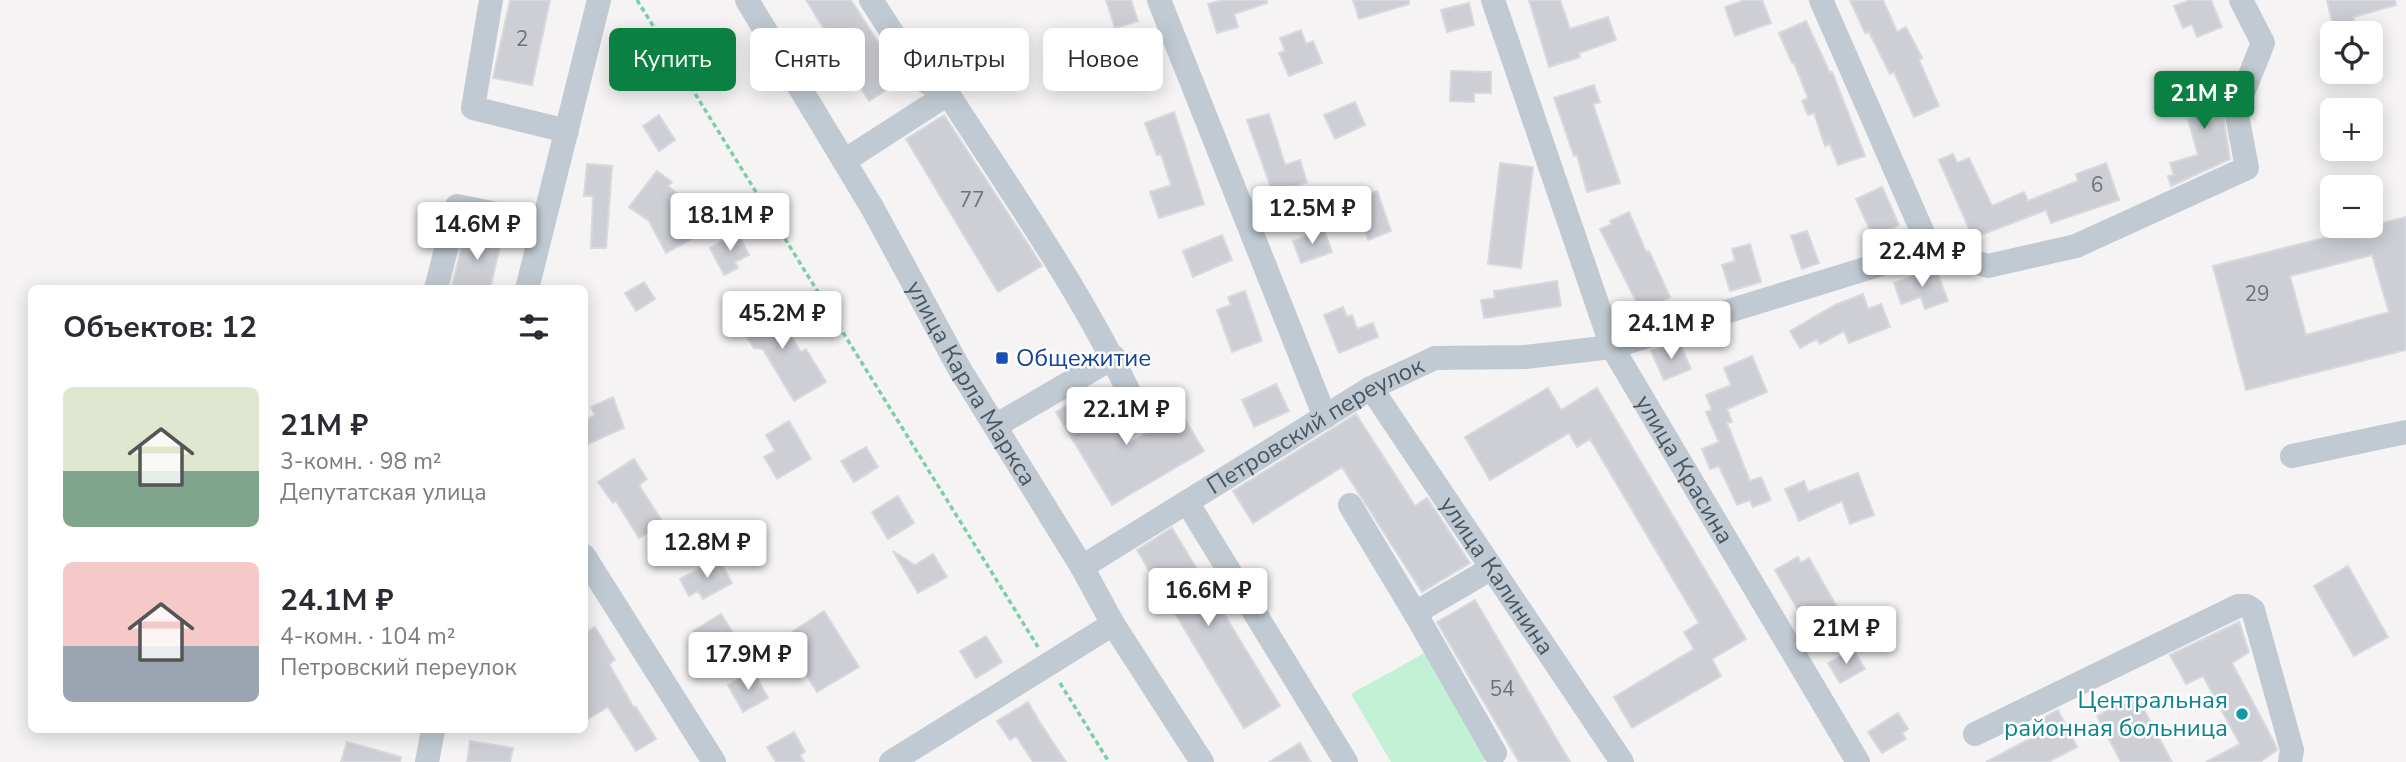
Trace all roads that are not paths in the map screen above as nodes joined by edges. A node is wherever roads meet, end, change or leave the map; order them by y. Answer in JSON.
{"nodes":[{"id":1,"x":491,"y":0,"type":"edge"},
{"id":2,"x":599,"y":0,"type":"edge"},
{"id":3,"x":747,"y":0,"type":"edge"},
{"id":4,"x":871,"y":0,"type":"edge"},
{"id":5,"x":1159,"y":0,"type":"edge"},
{"id":6,"x":1493,"y":0,"type":"edge"},
{"id":7,"x":1821,"y":0,"type":"edge"},
{"id":8,"x":2241,"y":0,"type":"edge"},
{"id":9,"x":948,"y":94,"type":"junction"},
{"id":10,"x":567,"y":131,"type":"junction"},
{"id":11,"x":844,"y":161,"type":"junction"},
{"id":12,"x":541,"y":223,"type":"junction"},
{"id":13,"x":1930,"y":249,"type":"junction"},
{"id":14,"x":437,"y":285,"type":"edge"},
{"id":15,"x":528,"y":285,"type":"edge"},
{"id":16,"x":1612,"y":347,"type":"junction"},
{"id":17,"x":1114,"y":358,"type":"junction"},
{"id":18,"x":1371,"y":388,"type":"junction"},
{"id":19,"x":1138,"y":409,"type":"dead end"},
{"id":20,"x":1325,"y":417,"type":"junction"},
{"id":21,"x":995,"y":426,"type":"junction"},
{"id":22,"x":2406,"y":432,"type":"edge"},
{"id":23,"x":2292,"y":456,"type":"dead end"},
{"id":24,"x":1187,"y":502,"type":"junction"},
{"id":25,"x":1350,"y":505,"type":"dead end"},
{"id":26,"x":588,"y":562,"type":"edge"},
{"id":27,"x":1082,"y":567,"type":"junction"},
{"id":28,"x":1492,"y":568,"type":"junction"},
{"id":29,"x":1415,"y":613,"type":"junction"},
{"id":30,"x":1113,"y":624,"type":"junction"},
{"id":31,"x":432,"y":733,"type":"edge"},
{"id":32,"x":1975,"y":734,"type":"dead end"},
{"id":33,"x":1495,"y":753,"type":"dead end"},
{"id":34,"x":427,"y":762,"type":"edge"},
{"id":35,"x":714,"y":762,"type":"edge"},
{"id":36,"x":891,"y":762,"type":"edge"},
{"id":37,"x":1202,"y":762,"type":"edge"},
{"id":38,"x":1346,"y":762,"type":"edge"},
{"id":39,"x":1622,"y":762,"type":"edge"},
{"id":40,"x":1858,"y":762,"type":"edge"},
{"id":41,"x":2290,"y":762,"type":"edge"}],
"edges":[{"from":1,"to":10,"type":"street"},
{"from":2,"to":10,"type":"street"},
{"from":3,"to":11,"type":"street","name":"улица Карла Маркса"},
{"from":4,"to":9,"type":"street"},
{"from":5,"to":20,"type":"street"},
{"from":6,"to":16,"type":"street","name":"улица Красина"},
{"from":7,"to":13,"type":"street"},
{"from":8,"to":13,"type":"street"},
{"from":9,"to":11,"type":"street"},
{"from":9,"to":17,"type":"street"},
{"from":10,"to":12,"type":"street"},
{"from":11,"to":21,"type":"street","name":"улица Карла Маркса"},
{"from":12,"to":14,"type":"street"},
{"from":12,"to":15,"type":"street"},
{"from":13,"to":16,"type":"street","name":"Петровский переулок"},
{"from":16,"to":18,"type":"street","name":"Петровский переулок"},
{"from":16,"to":40,"type":"street","name":"улица Красина"},
{"from":17,"to":19,"type":"street"},
{"from":17,"to":21,"type":"street"},
{"from":18,"to":20,"type":"street","name":"Петровский переулок"},
{"from":18,"to":28,"type":"street","name":"улица Калинина"},
{"from":20,"to":24,"type":"street","name":"Петровский переулок"},
{"from":21,"to":27,"type":"street","name":"улица Карла Маркса"},
{"from":22,"to":23,"type":"street"},
{"from":24,"to":27,"type":"street","name":"Петровский переулок"},
{"from":24,"to":38,"type":"street"},
{"from":25,"to":29,"type":"street"},
{"from":26,"to":35,"type":"street"},
{"from":27,"to":30,"type":"street","name":"улица Карла Маркса"},
{"from":28,"to":29,"type":"street"},
{"from":28,"to":39,"type":"street","name":"улица Калинина"},
{"from":29,"to":33,"type":"street"},
{"from":30,"to":36,"type":"street"},
{"from":30,"to":37,"type":"street","name":"улица Карла Маркса"},
{"from":31,"to":34,"type":"street"},
{"from":32,"to":41,"type":"street"}]}
